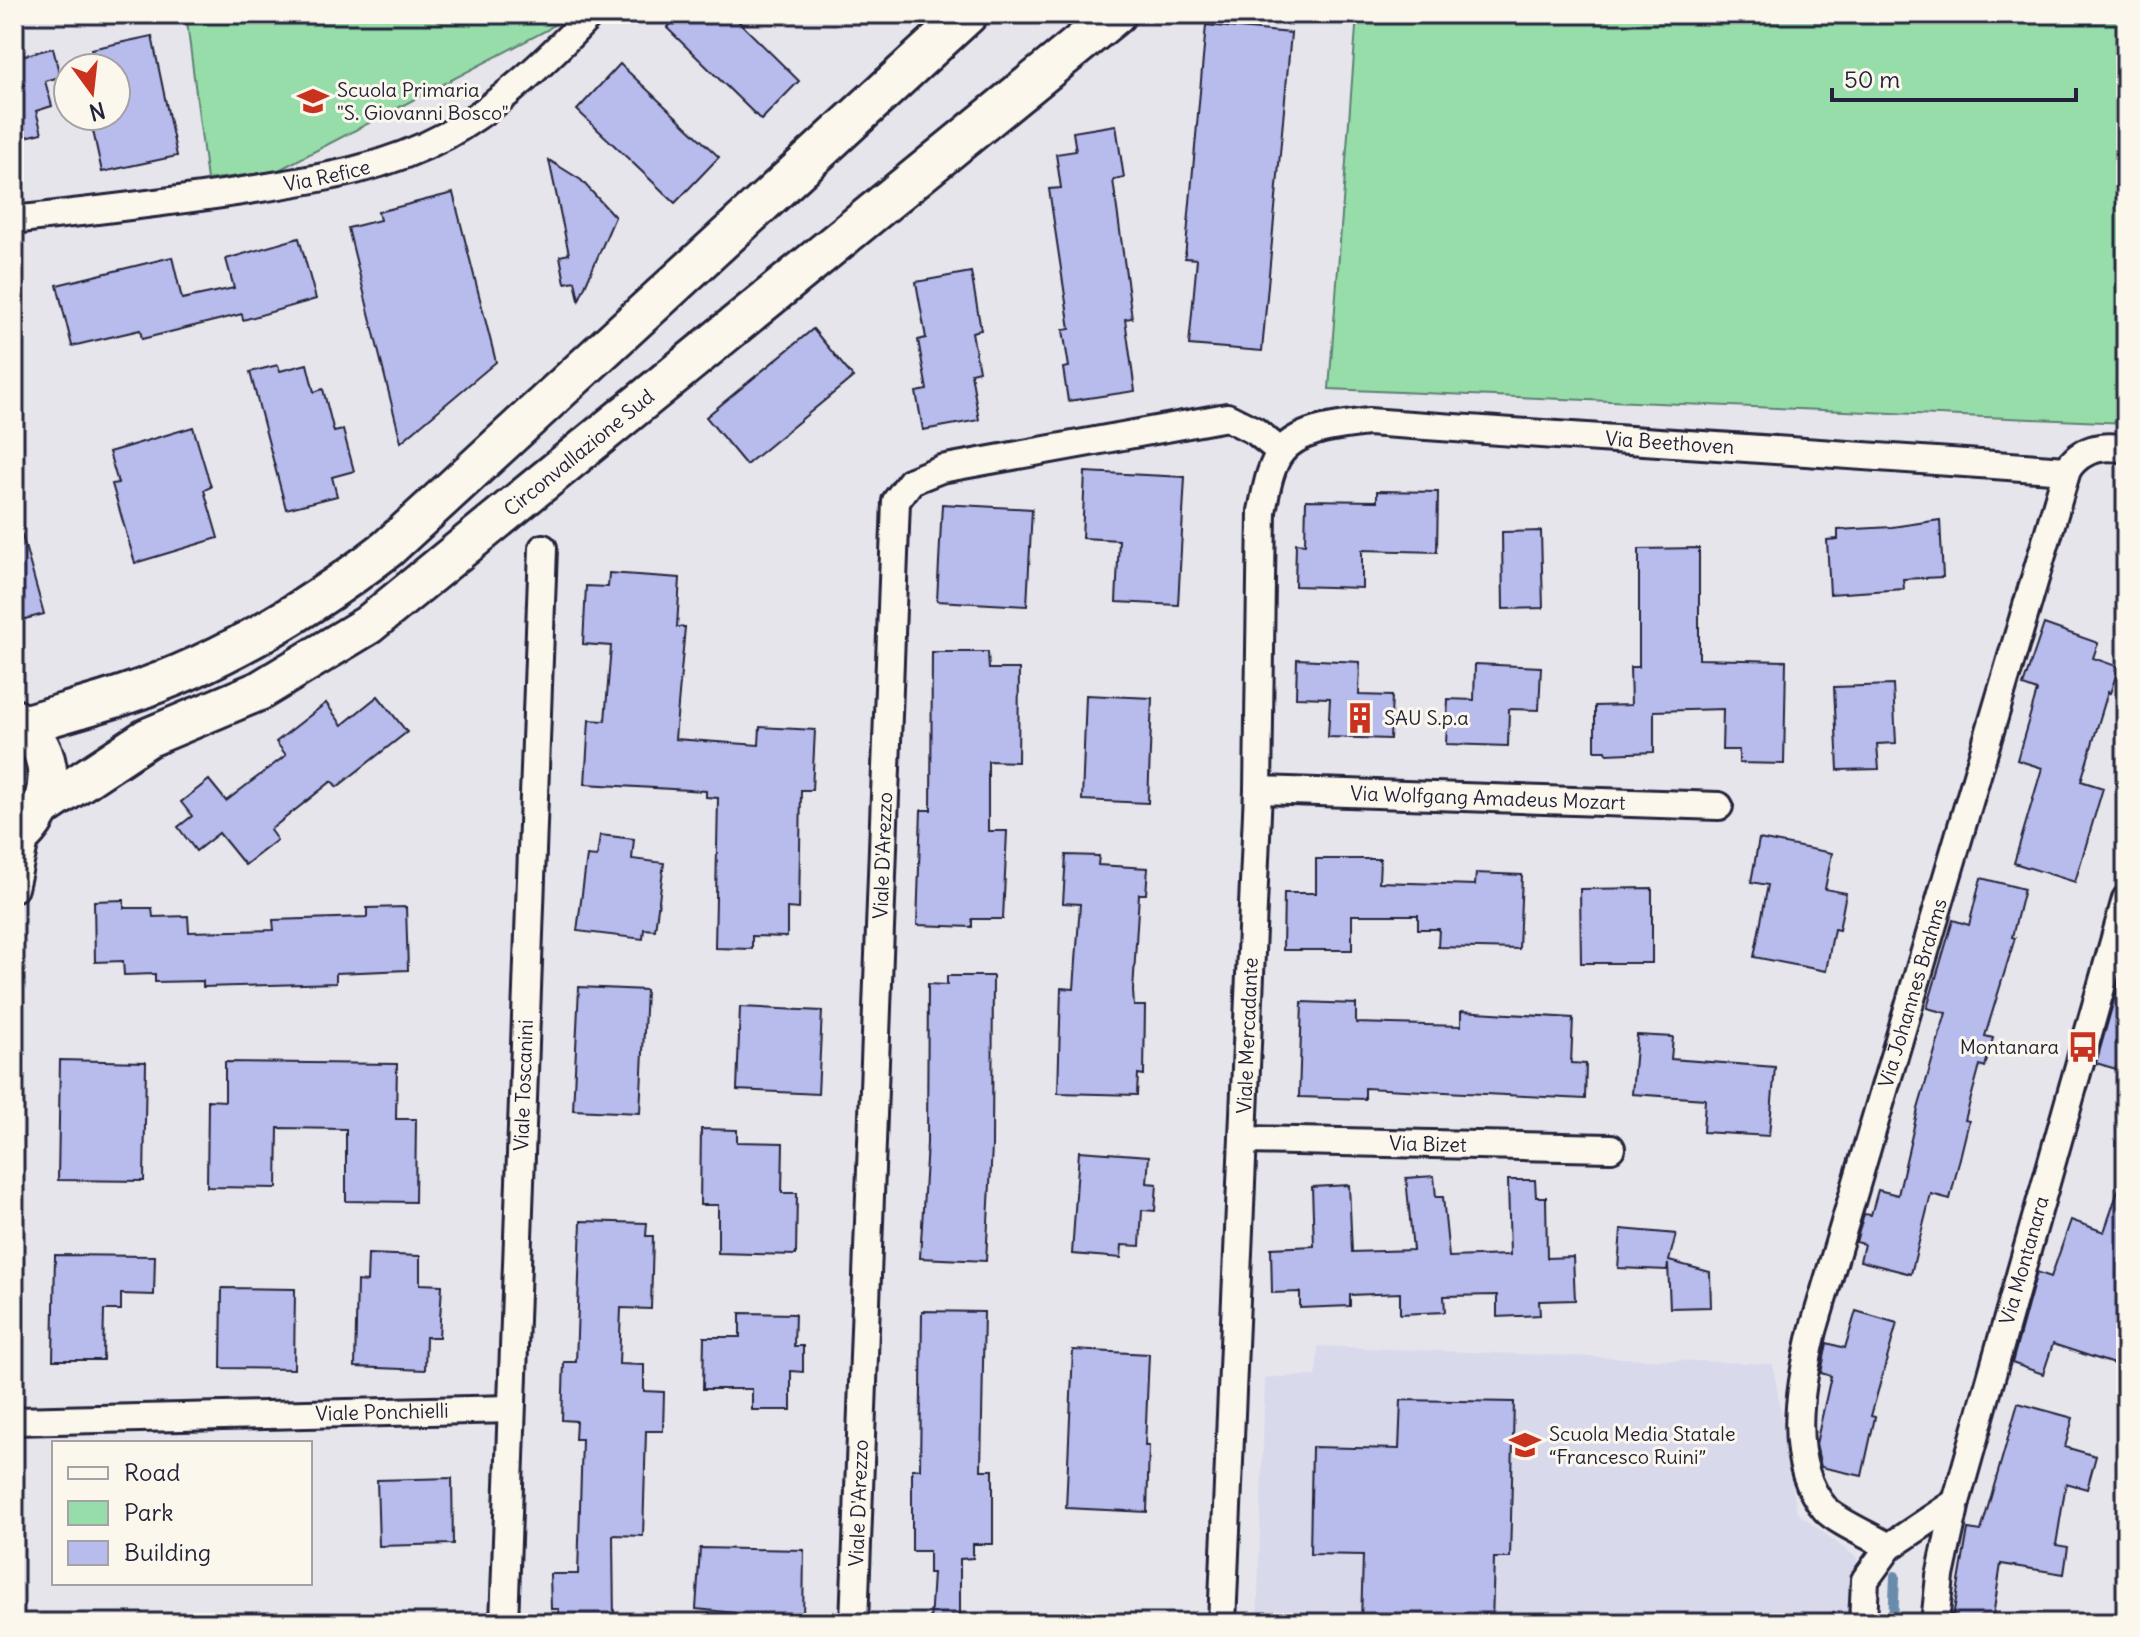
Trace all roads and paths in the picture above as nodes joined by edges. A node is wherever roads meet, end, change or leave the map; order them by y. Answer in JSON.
{"nodes":[{"id":1,"x":591,"y":14,"type":"edge"},
{"id":2,"x":1116,"y":14,"type":"edge"},
{"id":3,"x":965,"y":15,"type":"edge"},
{"id":4,"x":1085,"y":28,"type":"edge"},
{"id":5,"x":14,"y":220,"type":"edge"},
{"id":6,"x":2126,"y":449,"type":"edge"},
{"id":7,"x":1281,"y":452,"type":"junction"},
{"id":8,"x":2067,"y":470,"type":"junction"},
{"id":9,"x":543,"y":548,"type":"dead end"},
{"id":10,"x":18,"y":722,"type":"edge"},
{"id":11,"x":1258,"y":790,"type":"junction"},
{"id":12,"x":1719,"y":806,"type":"dead end"},
{"id":13,"x":28,"y":827,"type":"edge"},
{"id":14,"x":14,"y":888,"type":"edge"},
{"id":15,"x":2126,"y":899,"type":"edge"},
{"id":16,"x":1244,"y":1140,"type":"junction"},
{"id":17,"x":1611,"y":1148,"type":"dead end"},
{"id":18,"x":511,"y":1409,"type":"junction"},
{"id":19,"x":14,"y":1421,"type":"edge"},
{"id":20,"x":1956,"y":1502,"type":"junction"},
{"id":21,"x":1889,"y":1547,"type":"junction"},
{"id":22,"x":504,"y":1623,"type":"edge"},
{"id":23,"x":854,"y":1623,"type":"edge"},
{"id":24,"x":1222,"y":1623,"type":"edge"},
{"id":25,"x":1863,"y":1623,"type":"edge"},
{"id":26,"x":1935,"y":1623,"type":"edge"}],
"edges":[{"from":1,"to":5,"type":"street","name":"Via Refice"},
{"from":2,"to":4,"type":"main road","name":"Circonvallazione Sud"},
{"from":3,"to":10,"type":"main road"},
{"from":4,"to":13,"type":"main road","name":"Circonvallazione Sud"},
{"from":6,"to":8,"type":"street"},
{"from":7,"to":8,"type":"street","name":"Via Beethoven"},
{"from":7,"to":11,"type":"street","name":"Viale Mercadante"},
{"from":7,"to":23,"type":"street","name":"Viale D'Arezzo"},
{"from":8,"to":21,"type":"street","name":"Via Johannes Brahms"},
{"from":9,"to":18,"type":"street","name":"Viale Toscanini"},
{"from":10,"to":13,"type":"main road"},
{"from":11,"to":12,"type":"street","name":"Via Wolfgang Amadeus Mozart"},
{"from":11,"to":16,"type":"street","name":"Viale Mercadante"},
{"from":13,"to":14,"type":"street"},
{"from":15,"to":20,"type":"street","name":"Via Montanara"},
{"from":16,"to":17,"type":"street","name":"Via Bizet"},
{"from":16,"to":24,"type":"street","name":"Viale Mercadante"},
{"from":18,"to":19,"type":"street","name":"Viale Ponchielli"},
{"from":18,"to":22,"type":"street","name":"Viale Toscanini"},
{"from":20,"to":21,"type":"street"},
{"from":20,"to":26,"type":"street","name":"Via Montanara"},
{"from":21,"to":25,"type":"street"}]}
